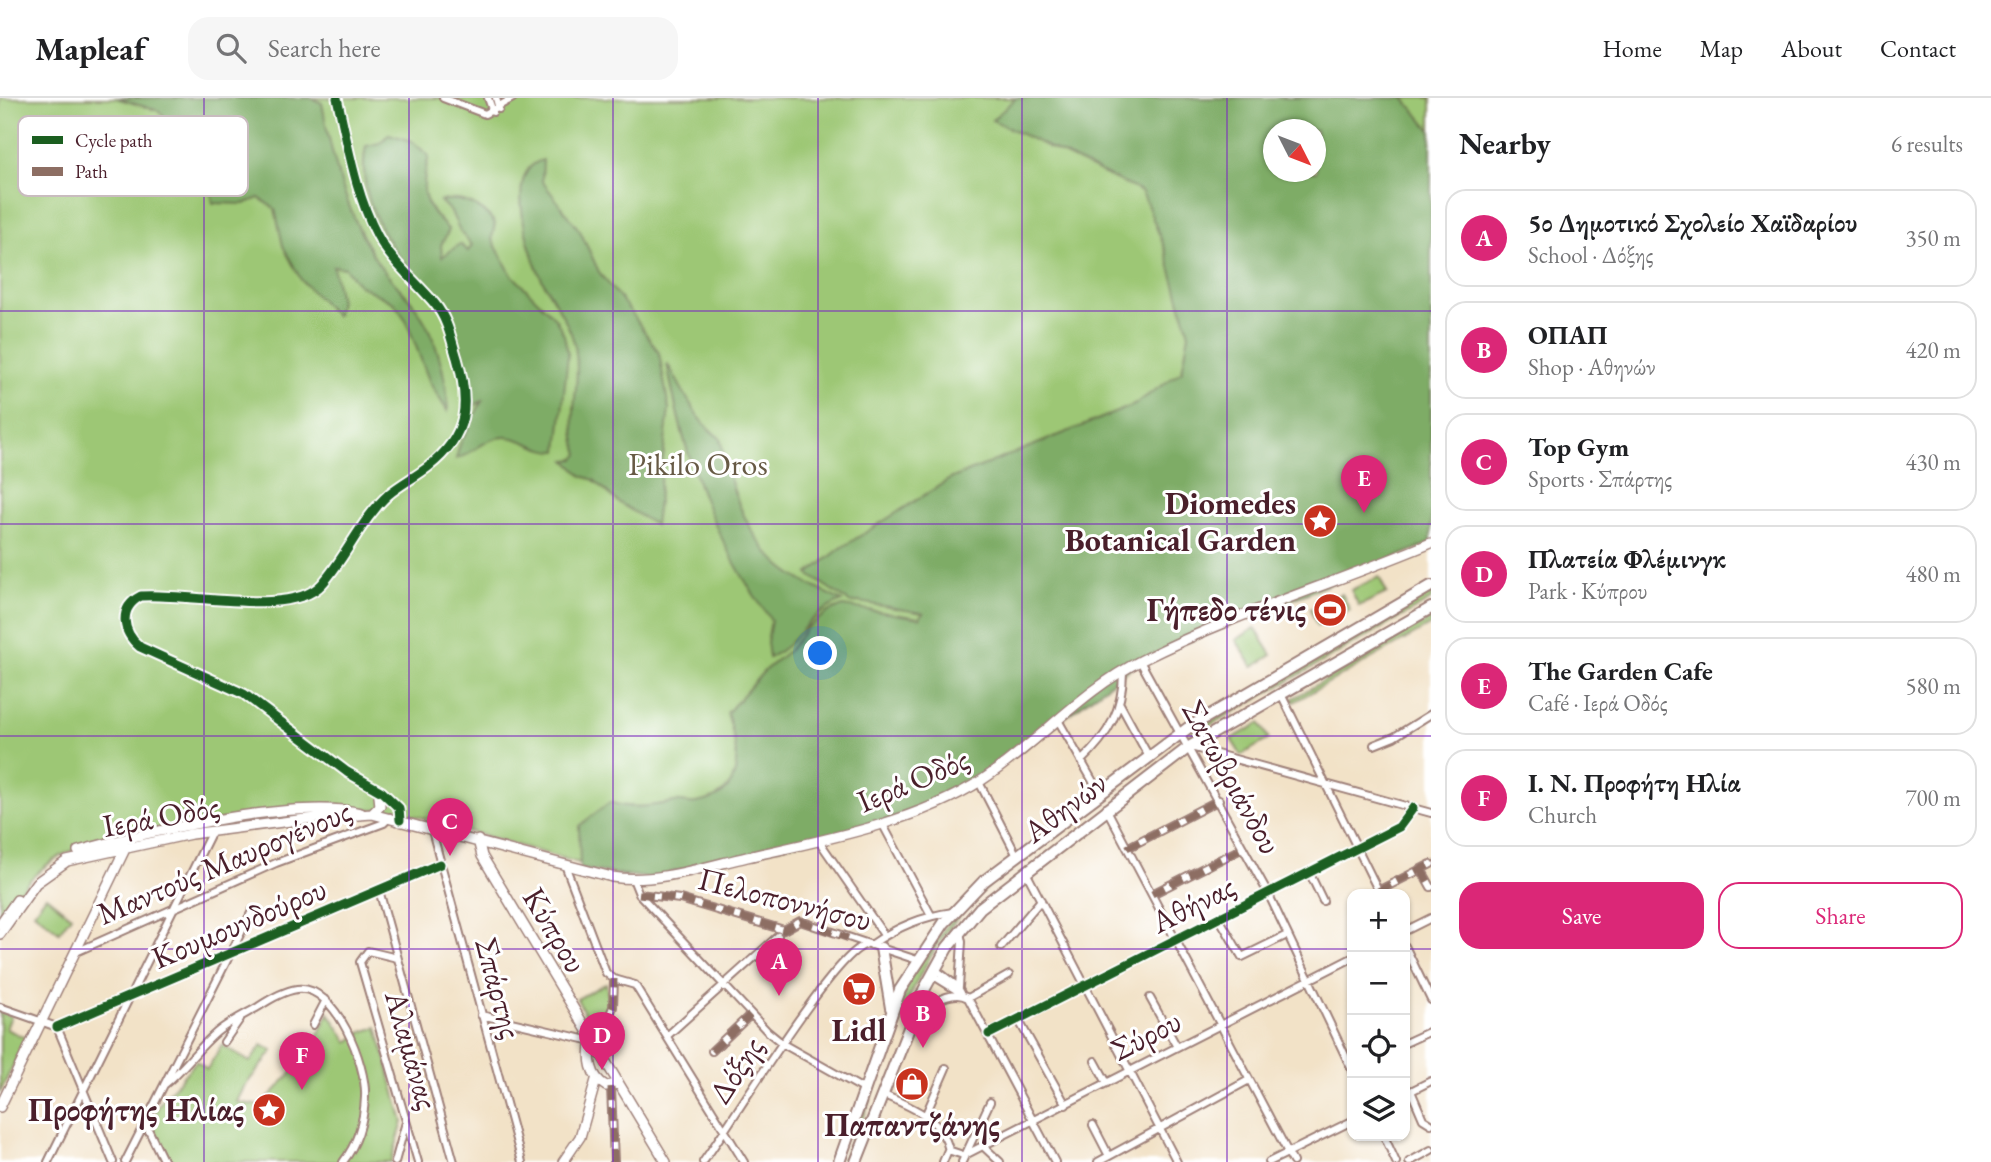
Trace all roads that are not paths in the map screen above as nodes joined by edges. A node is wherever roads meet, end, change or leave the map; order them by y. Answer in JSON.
{"nodes":[{"id":1,"x":337,"y":98,"type":"edge"},
{"id":2,"x":443,"y":98,"type":"edge"},
{"id":3,"x":488,"y":98,"type":"edge"},
{"id":4,"x":496,"y":98,"type":"edge"},
{"id":5,"x":513,"y":98,"type":"edge"},
{"id":6,"x":496,"y":110,"type":"junction"},
{"id":7,"x":1431,"y":543,"type":"edge"},
{"id":8,"x":1431,"y":586,"type":"edge"},
{"id":9,"x":1431,"y":608,"type":"edge"},
{"id":10,"x":1140,"y":661,"type":"junction"},
{"id":11,"x":1123,"y":671,"type":"junction"},
{"id":12,"x":1281,"y":694,"type":"junction"},
{"id":13,"x":1120,"y":704,"type":"junction"},
{"id":14,"x":1431,"y":714,"type":"edge"},
{"id":15,"x":1058,"y":720,"type":"junction"},
{"id":16,"x":1181,"y":734,"type":"junction"},
{"id":17,"x":1374,"y":745,"type":"dead end"},
{"id":18,"x":1189,"y":747,"type":"junction"},
{"id":19,"x":1149,"y":757,"type":"junction"},
{"id":20,"x":1081,"y":761,"type":"junction"},
{"id":21,"x":360,"y":780,"type":"junction"},
{"id":22,"x":979,"y":782,"type":"junction"},
{"id":23,"x":1325,"y":785,"type":"junction"},
{"id":24,"x":1099,"y":792,"type":"junction"},
{"id":25,"x":379,"y":796,"type":"junction"},
{"id":26,"x":1219,"y":800,"type":"junction"},
{"id":27,"x":1106,"y":808,"type":"junction"},
{"id":28,"x":1413,"y":808,"type":"junction"},
{"id":29,"x":1431,"y":813,"type":"edge"},
{"id":30,"x":369,"y":814,"type":"junction"},
{"id":31,"x":390,"y":817,"type":"junction"},
{"id":32,"x":400,"y":820,"type":"junction"},
{"id":33,"x":882,"y":823,"type":"junction"},
{"id":34,"x":430,"y":827,"type":"junction"},
{"id":35,"x":212,"y":831,"type":"junction"},
{"id":36,"x":478,"y":840,"type":"junction"},
{"id":37,"x":819,"y":841,"type":"junction"},
{"id":38,"x":491,"y":844,"type":"junction"},
{"id":39,"x":126,"y":847,"type":"junction"},
{"id":40,"x":1127,"y":848,"type":"junction"},
{"id":41,"x":1243,"y":848,"type":"junction"},
{"id":42,"x":1357,"y":848,"type":"junction"},
{"id":43,"x":1016,"y":854,"type":"junction"},
{"id":44,"x":440,"y":864,"type":"junction"},
{"id":45,"x":1431,"y":864,"type":"edge"},
{"id":46,"x":565,"y":865,"type":"junction"},
{"id":47,"x":488,"y":866,"type":"junction"},
{"id":48,"x":1421,"y":869,"type":"junction"},
{"id":49,"x":1025,"y":870,"type":"junction"},
{"id":50,"x":1309,"y":872,"type":"junction"},
{"id":51,"x":633,"y":879,"type":"junction"},
{"id":52,"x":1431,"y":887,"type":"edge"},
{"id":53,"x":1378,"y":889,"type":"edge"},
{"id":54,"x":1384,"y":889,"type":"edge"},
{"id":55,"x":379,"y":890,"type":"junction"},
{"id":56,"x":1268,"y":893,"type":"junction"},
{"id":57,"x":639,"y":894,"type":"junction"},
{"id":58,"x":1152,"y":894,"type":"junction"},
{"id":59,"x":1041,"y":900,"type":"junction"},
{"id":60,"x":1323,"y":901,"type":"dead end"},
{"id":61,"x":176,"y":907,"type":"junction"},
{"id":62,"x":252,"y":911,"type":"dead end"},
{"id":63,"x":953,"y":912,"type":"junction"},
{"id":64,"x":931,"y":915,"type":"junction"},
{"id":65,"x":1219,"y":918,"type":"junction"},
{"id":66,"x":1431,"y":918,"type":"edge"},
{"id":67,"x":0,"y":924,"type":"edge"},
{"id":68,"x":1410,"y":928,"type":"edge"},
{"id":69,"x":959,"y":930,"type":"junction"},
{"id":70,"x":0,"y":934,"type":"edge"},
{"id":71,"x":884,"y":935,"type":"junction"},
{"id":72,"x":1287,"y":935,"type":"junction"},
{"id":73,"x":778,"y":936,"type":"dead end"},
{"id":74,"x":1176,"y":940,"type":"junction"},
{"id":75,"x":873,"y":946,"type":"junction"},
{"id":76,"x":1001,"y":947,"type":"dead end"},
{"id":77,"x":76,"y":952,"type":"junction"},
{"id":78,"x":1408,"y":952,"type":"edge"},
{"id":79,"x":231,"y":954,"type":"junction"},
{"id":80,"x":397,"y":958,"type":"junction"},
{"id":81,"x":917,"y":960,"type":"junction"},
{"id":82,"x":1347,"y":961,"type":"edge"},
{"id":83,"x":934,"y":972,"type":"junction"},
{"id":84,"x":1009,"y":975,"type":"dead end"},
{"id":85,"x":614,"y":979,"type":"junction"},
{"id":86,"x":1309,"y":980,"type":"junction"},
{"id":87,"x":722,"y":985,"type":"junction"},
{"id":88,"x":1086,"y":985,"type":"junction"},
{"id":89,"x":963,"y":993,"type":"junction"},
{"id":90,"x":131,"y":996,"type":"junction"},
{"id":91,"x":1150,"y":998,"type":"dead end"},
{"id":92,"x":326,"y":1000,"type":"junction"},
{"id":93,"x":1431,"y":1000,"type":"edge"},
{"id":94,"x":0,"y":1007,"type":"edge"},
{"id":95,"x":891,"y":1011,"type":"junction"},
{"id":96,"x":914,"y":1014,"type":"junction"},
{"id":97,"x":243,"y":1015,"type":"junction"},
{"id":98,"x":481,"y":1015,"type":"junction"},
{"id":99,"x":750,"y":1015,"type":"junction"},
{"id":100,"x":1018,"y":1018,"type":"junction"},
{"id":101,"x":43,"y":1022,"type":"junction"},
{"id":102,"x":1220,"y":1025,"type":"junction"},
{"id":103,"x":313,"y":1026,"type":"dead end"},
{"id":104,"x":57,"y":1027,"type":"junction"},
{"id":105,"x":1431,"y":1031,"type":"edge"},
{"id":106,"x":989,"y":1034,"type":"junction"},
{"id":107,"x":667,"y":1036,"type":"junction"},
{"id":108,"x":1410,"y":1041,"type":"edge"},
{"id":109,"x":225,"y":1042,"type":"dead end"},
{"id":110,"x":594,"y":1044,"type":"junction"},
{"id":111,"x":783,"y":1044,"type":"junction"},
{"id":112,"x":1177,"y":1047,"type":"junction"},
{"id":113,"x":712,"y":1051,"type":"dead end"},
{"id":114,"x":1347,"y":1060,"type":"edge"},
{"id":115,"x":1095,"y":1061,"type":"dead end"},
{"id":116,"x":946,"y":1069,"type":"dead end"},
{"id":117,"x":1130,"y":1072,"type":"junction"},
{"id":118,"x":596,"y":1080,"type":"junction"},
{"id":119,"x":1248,"y":1080,"type":"junction"},
{"id":120,"x":1431,"y":1081,"type":"edge"},
{"id":121,"x":1107,"y":1083,"type":"junction"},
{"id":122,"x":164,"y":1085,"type":"junction"},
{"id":123,"x":614,"y":1085,"type":"junction"},
{"id":124,"x":83,"y":1089,"type":"junction"},
{"id":125,"x":866,"y":1091,"type":"junction"},
{"id":126,"x":1410,"y":1092,"type":"edge"},
{"id":127,"x":882,"y":1094,"type":"junction"},
{"id":128,"x":1410,"y":1096,"type":"edge"},
{"id":129,"x":990,"y":1102,"type":"dead end"},
{"id":130,"x":1066,"y":1105,"type":"junction"},
{"id":131,"x":0,"y":1107,"type":"edge"},
{"id":132,"x":926,"y":1114,"type":"junction"},
{"id":133,"x":407,"y":1120,"type":"junction"},
{"id":134,"x":1033,"y":1122,"type":"junction"},
{"id":135,"x":145,"y":1123,"type":"junction"},
{"id":136,"x":1347,"y":1124,"type":"edge"},
{"id":137,"x":1431,"y":1124,"type":"edge"},
{"id":138,"x":1093,"y":1125,"type":"dead end"},
{"id":139,"x":1160,"y":1128,"type":"junction"},
{"id":140,"x":725,"y":1131,"type":"junction"},
{"id":141,"x":1386,"y":1141,"type":"edge"},
{"id":142,"x":985,"y":1147,"type":"junction"},
{"id":143,"x":949,"y":1150,"type":"junction"},
{"id":144,"x":1431,"y":1150,"type":"edge"},
{"id":145,"x":1288,"y":1153,"type":"junction"},
{"id":146,"x":1109,"y":1156,"type":"junction"},
{"id":147,"x":962,"y":1158,"type":"edge"},
{"id":148,"x":860,"y":1161,"type":"edge"},
{"id":149,"x":48,"y":1162,"type":"edge"},
{"id":150,"x":113,"y":1162,"type":"edge"},
{"id":151,"x":125,"y":1162,"type":"edge"},
{"id":152,"x":164,"y":1162,"type":"edge"},
{"id":153,"x":343,"y":1162,"type":"edge"},
{"id":154,"x":395,"y":1162,"type":"edge"},
{"id":155,"x":418,"y":1162,"type":"edge"},
{"id":156,"x":454,"y":1162,"type":"edge"},
{"id":157,"x":522,"y":1162,"type":"edge"},
{"id":158,"x":563,"y":1162,"type":"edge"},
{"id":159,"x":614,"y":1162,"type":"edge"},
{"id":160,"x":666,"y":1162,"type":"edge"},
{"id":161,"x":703,"y":1162,"type":"edge"},
{"id":162,"x":744,"y":1162,"type":"edge"},
{"id":163,"x":839,"y":1162,"type":"edge"},
{"id":164,"x":943,"y":1162,"type":"edge"},
{"id":165,"x":1000,"y":1162,"type":"edge"},
{"id":166,"x":1055,"y":1162,"type":"edge"},
{"id":167,"x":1098,"y":1162,"type":"edge"},
{"id":168,"x":1177,"y":1162,"type":"edge"},
{"id":169,"x":1269,"y":1162,"type":"edge"},
{"id":170,"x":1293,"y":1162,"type":"edge"},
{"id":171,"x":1396,"y":1162,"type":"edge"},
{"id":172,"x":1409,"y":1162,"type":"edge"}],
"edges":[{"from":1,"to":21,"type":"street"},
{"from":2,"to":6,"type":"street"},
{"from":3,"to":6,"type":"street"},
{"from":4,"to":6,"type":"street"},
{"from":5,"to":6,"type":"street"},
{"from":7,"to":10,"type":"street","name":"Ιερά Οδός"},
{"from":8,"to":16,"type":"highway","name":"Αθηνών"},
{"from":9,"to":12,"type":"highway","name":"Αθηνών"},
{"from":10,"to":11,"type":"street","name":"Ιερά Οδός"},
{"from":10,"to":16,"type":"street","name":"Σατωβριάνδου"},
{"from":11,"to":13,"type":"street"},
{"from":11,"to":15,"type":"street","name":"Ιερά Οδός"},
{"from":12,"to":18,"type":"highway","name":"Αθηνών"},
{"from":12,"to":23,"type":"street"},
{"from":13,"to":19,"type":"street"},
{"from":13,"to":20,"type":"street"},
{"from":14,"to":17,"type":"street"},
{"from":15,"to":20,"type":"street"},
{"from":15,"to":22,"type":"street","name":"Ιερά Οδός"},
{"from":16,"to":18,"type":"street","name":"Σατωβριάνδου"},
{"from":16,"to":19,"type":"highway","name":"Αθηνών"},
{"from":18,"to":23,"type":"street"},
{"from":18,"to":26,"type":"street","name":"Σατωβριάνδου"},
{"from":18,"to":27,"type":"highway","name":"Αθηνών"},
{"from":19,"to":24,"type":"highway","name":"Αθηνών"},
{"from":20,"to":24,"type":"street"},
{"from":21,"to":25,"type":"street"},
{"from":21,"to":32,"type":"street"},
{"from":22,"to":33,"type":"street","name":"Ιερά Οδός"},
{"from":22,"to":43,"type":"street"},
{"from":23,"to":28,"type":"street"},
{"from":23,"to":42,"type":"street"},
{"from":24,"to":43,"type":"highway","name":"Αθηνών"},
{"from":25,"to":30,"type":"street"},
{"from":25,"to":31,"type":"street"},
{"from":26,"to":40,"type":"street"},
{"from":26,"to":41,"type":"street","name":"Σατωβριάνδου"},
{"from":27,"to":40,"type":"street"},
{"from":27,"to":49,"type":"highway","name":"Αθηνών"},
{"from":28,"to":29,"type":"street"},
{"from":28,"to":42,"type":"street","name":"Αθήνας"},
{"from":30,"to":31,"type":"street","name":"Ιερά Οδός"},
{"from":30,"to":35,"type":"street","name":"Ιερά Οδός"},
{"from":30,"to":67,"type":"street","name":"Ιερά Οδός"},
{"from":31,"to":32,"type":"street","name":"Ιερά Οδός"},
{"from":31,"to":61,"type":"street","name":"Μαντούς Μαυρογένους"},
{"from":32,"to":34,"type":"street","name":"Ιερά Οδός"},
{"from":33,"to":37,"type":"street","name":"Ιερά Οδός"},
{"from":33,"to":64,"type":"street"},
{"from":34,"to":36,"type":"street","name":"Ιερά Οδός"},
{"from":34,"to":44,"type":"street","name":"Σπάρτης"},
{"from":35,"to":39,"type":"street","name":"Ιερά Οδός"},
{"from":35,"to":61,"type":"street"},
{"from":36,"to":38,"type":"street","name":"Ιερά Οδός"},
{"from":36,"to":47,"type":"street","name":"Κύπρου"},
{"from":37,"to":51,"type":"street","name":"Ιερά Οδός"},
{"from":37,"to":71,"type":"street"},
{"from":38,"to":46,"type":"street","name":"Ιερά Οδός"},
{"from":38,"to":47,"type":"street","name":"Κύπρου"},
{"from":39,"to":70,"type":"street","name":"Ιερά Οδός"},
{"from":39,"to":77,"type":"street"},
{"from":40,"to":58,"type":"street"},
{"from":41,"to":56,"type":"street","name":"Σατωβριάνδου"},
{"from":41,"to":58,"type":"street"},
{"from":42,"to":50,"type":"street","name":"Αθήνας"},
{"from":42,"to":53,"type":"street"},
{"from":43,"to":63,"type":"highway","name":"Αθηνών"},
{"from":44,"to":55,"type":"street","name":"Κουμουνδούρου"},
{"from":44,"to":98,"type":"street","name":"Σπάρτης"},
{"from":45,"to":48,"type":"street"},
{"from":46,"to":51,"type":"street","name":"Ιερά Οδός"},
{"from":46,"to":85,"type":"street"},
{"from":47,"to":110,"type":"street","name":"Κύπρου"},
{"from":48,"to":52,"type":"street"},
{"from":48,"to":54,"type":"street"},
{"from":49,"to":59,"type":"street"},
{"from":49,"to":69,"type":"highway","name":"Αθηνών"},
{"from":50,"to":56,"type":"street","name":"Αθήνας"},
{"from":50,"to":60,"type":"street"},
{"from":51,"to":57,"type":"street"},
{"from":55,"to":79,"type":"street","name":"Κουμουνδούρου"},
{"from":55,"to":80,"type":"street"},
{"from":56,"to":65,"type":"street","name":"Αθήνας"},
{"from":56,"to":72,"type":"street","name":"Σατωβριάνδου"},
{"from":57,"to":75,"type":"street","name":"Πελοποννήσου"},
{"from":57,"to":87,"type":"street"},
{"from":58,"to":74,"type":"street"},
{"from":59,"to":76,"type":"street"},
{"from":59,"to":88,"type":"street"},
{"from":61,"to":77,"type":"street","name":"Μαντούς Μαυρογένους"},
{"from":61,"to":90,"type":"street"},
{"from":62,"to":79,"type":"street"},
{"from":63,"to":64,"type":"street"},
{"from":63,"to":81,"type":"highway","name":"Αθηνών"},
{"from":64,"to":71,"type":"street"},
{"from":65,"to":72,"type":"street"},
{"from":65,"to":74,"type":"street","name":"Αθήνας"},
{"from":66,"to":68,"type":"street"},
{"from":69,"to":83,"type":"highway","name":"Αθηνών"},
{"from":69,"to":89,"type":"street"},
{"from":71,"to":75,"type":"street"},
{"from":72,"to":86,"type":"street","name":"Σατωβριάνδου"},
{"from":73,"to":87,"type":"street"},
{"from":74,"to":88,"type":"street","name":"Αθήνας"},
{"from":74,"to":102,"type":"street"},
{"from":75,"to":81,"type":"street","name":"Πελοποννήσου"},
{"from":75,"to":95,"type":"highway"},
{"from":75,"to":111,"type":"street","name":"Δόξης"},
{"from":77,"to":101,"type":"street"},
{"from":78,"to":93,"type":"street"},
{"from":79,"to":90,"type":"street","name":"Κουμουνδούρου"},
{"from":79,"to":122,"type":"street"},
{"from":80,"to":133,"type":"street","name":"Αλαμάνας"},
{"from":80,"to":156,"type":"street"},
{"from":81,"to":95,"type":"highway","name":"Αθηνών"},
{"from":82,"to":86,"type":"street","name":"Σύρου"},
{"from":83,"to":89,"type":"street"},
{"from":83,"to":96,"type":"highway","name":"Αθηνών"},
{"from":84,"to":89,"type":"street"},
{"from":85,"to":107,"type":"street"},
{"from":85,"to":110,"type":"street"},
{"from":86,"to":102,"type":"street","name":"Σύρου"},
{"from":86,"to":114,"type":"street","name":"Σατωβριάνδου"},
{"from":87,"to":99,"type":"street"},
{"from":87,"to":107,"type":"street"},
{"from":88,"to":100,"type":"street","name":"Αθήνας"},
{"from":88,"to":117,"type":"street"},
{"from":89,"to":96,"type":"street"},
{"from":89,"to":106,"type":"street"},
{"from":90,"to":104,"type":"street","name":"Κουμουνδούρου"},
{"from":90,"to":124,"type":"street"},
{"from":91,"to":112,"type":"street"},
{"from":92,"to":97,"type":"street"},
{"from":92,"to":103,"type":"street"},
{"from":92,"to":153,"type":"street"},
{"from":94,"to":101,"type":"street"},
{"from":95,"to":125,"type":"highway","name":"Αθηνών"},
{"from":96,"to":127,"type":"highway","name":"Αθηνών"},
{"from":97,"to":109,"type":"street"},
{"from":97,"to":122,"type":"street"},
{"from":98,"to":110,"type":"street"},
{"from":98,"to":157,"type":"street","name":"Σπάρτης"},
{"from":99,"to":111,"type":"street"},
{"from":99,"to":113,"type":"street"},
{"from":100,"to":106,"type":"street","name":"Αθήνας"},
{"from":100,"to":130,"type":"street"},
{"from":101,"to":104,"type":"street"},
{"from":101,"to":131,"type":"street"},
{"from":102,"to":112,"type":"street","name":"Σύρου"},
{"from":102,"to":119,"type":"street"},
{"from":104,"to":124,"type":"street"},
{"from":105,"to":108,"type":"street"},
{"from":106,"to":134,"type":"street"},
{"from":107,"to":140,"type":"street"},
{"from":110,"to":118,"type":"street"},
{"from":110,"to":123,"type":"street","name":"Κύπρου"},
{"from":111,"to":125,"type":"street"},
{"from":111,"to":140,"type":"street","name":"Δόξης"},
{"from":112,"to":117,"type":"street","name":"Σύρου"},
{"from":115,"to":121,"type":"street"},
{"from":116,"to":132,"type":"street"},
{"from":117,"to":121,"type":"street","name":"Σύρου"},
{"from":117,"to":139,"type":"street"},
{"from":118,"to":123,"type":"street"},
{"from":118,"to":158,"type":"street"},
{"from":119,"to":139,"type":"street"},
{"from":119,"to":145,"type":"street"},
{"from":120,"to":126,"type":"street"},
{"from":121,"to":130,"type":"street","name":"Σύρου"},
{"from":122,"to":135,"type":"street"},
{"from":123,"to":159,"type":"street"},
{"from":123,"to":160,"type":"street","name":"Κύπρου"},
{"from":124,"to":149,"type":"street"},
{"from":124,"to":150,"type":"street"},
{"from":125,"to":163,"type":"highway","name":"Αθηνών"},
{"from":127,"to":132,"type":"street"},
{"from":127,"to":148,"type":"highway","name":"Αθηνών"},
{"from":128,"to":137,"type":"street"},
{"from":129,"to":147,"type":"street"},
{"from":130,"to":134,"type":"street","name":"Σύρου"},
{"from":132,"to":143,"type":"street"},
{"from":133,"to":154,"type":"street"},
{"from":133,"to":155,"type":"street","name":"Αλαμάνας"},
{"from":134,"to":142,"type":"street","name":"Σύρου"},
{"from":134,"to":166,"type":"street"},
{"from":135,"to":151,"type":"street"},
{"from":135,"to":152,"type":"street"},
{"from":136,"to":145,"type":"street"},
{"from":138,"to":146,"type":"street"},
{"from":139,"to":146,"type":"street"},
{"from":139,"to":168,"type":"street"},
{"from":140,"to":161,"type":"street","name":"Δόξης"},
{"from":140,"to":162,"type":"street"},
{"from":141,"to":171,"type":"street"},
{"from":142,"to":147,"type":"street","name":"Σύρου"},
{"from":142,"to":165,"type":"street"},
{"from":143,"to":147,"type":"street"},
{"from":143,"to":164,"type":"street"},
{"from":144,"to":172,"type":"street"},
{"from":145,"to":169,"type":"street"},
{"from":145,"to":170,"type":"street"},
{"from":146,"to":167,"type":"street"}]}
